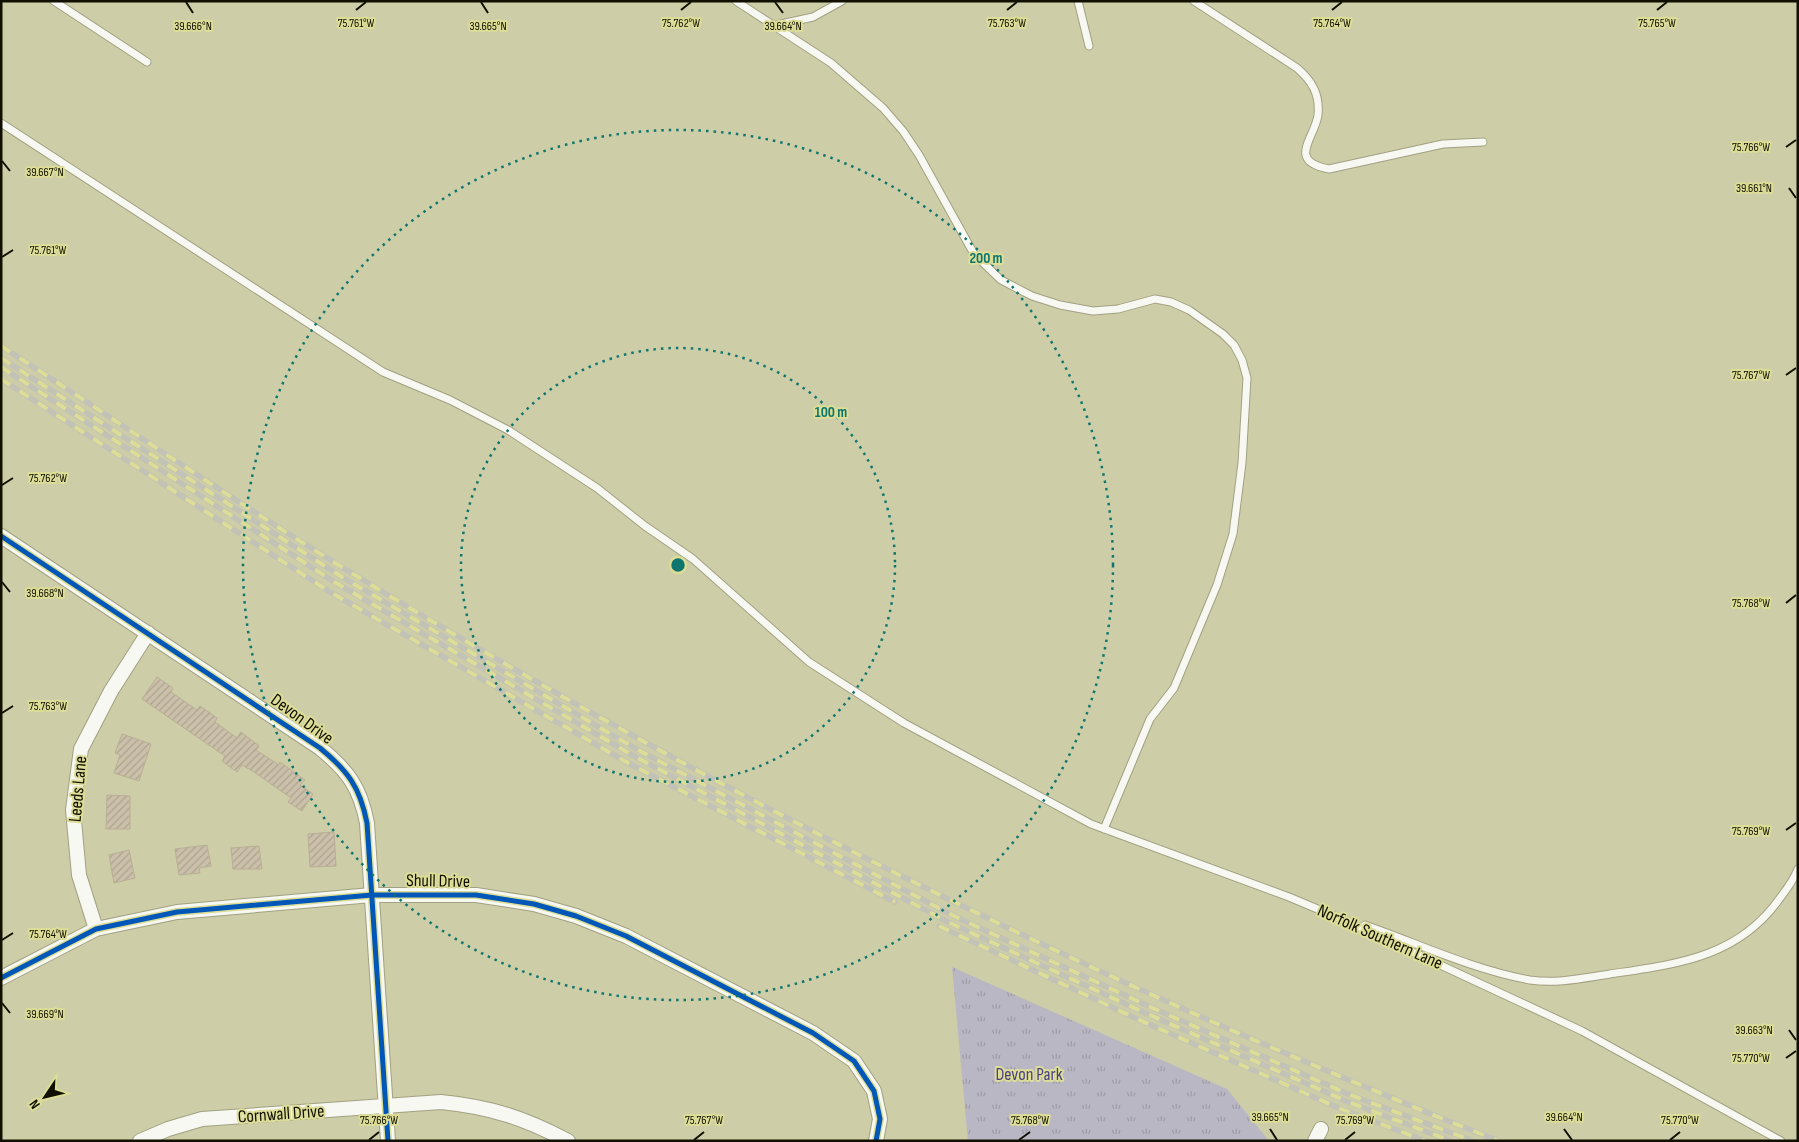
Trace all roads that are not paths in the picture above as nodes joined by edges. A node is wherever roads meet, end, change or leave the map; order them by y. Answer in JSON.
{"nodes":[{"id":1,"x":54,"y":1,"type":"edge"},
{"id":2,"x":736,"y":1,"type":"edge"},
{"id":3,"x":842,"y":1,"type":"edge"},
{"id":4,"x":1078,"y":1,"type":"edge"},
{"id":5,"x":1194,"y":1,"type":"edge"},
{"id":6,"x":772,"y":26,"type":"junction"},
{"id":7,"x":1089,"y":46,"type":"dead end"},
{"id":8,"x":147,"y":62,"type":"dead end"},
{"id":9,"x":1,"y":124,"type":"edge"},
{"id":10,"x":1484,"y":142,"type":"dead end"},
{"id":11,"x":1,"y":536,"type":"edge"},
{"id":12,"x":148,"y":633,"type":"junction"},
{"id":13,"x":1104,"y":829,"type":"junction"},
{"id":14,"x":1798,"y":869,"type":"edge"},
{"id":15,"x":372,"y":895,"type":"junction"},
{"id":16,"x":1289,"y":897,"type":"junction"},
{"id":17,"x":96,"y":929,"type":"junction"},
{"id":18,"x":1,"y":978,"type":"edge"},
{"id":19,"x":385,"y":1106,"type":"junction"},
{"id":20,"x":140,"y":1141,"type":"edge"},
{"id":21,"x":388,"y":1141,"type":"edge"},
{"id":22,"x":568,"y":1141,"type":"edge"},
{"id":23,"x":876,"y":1141,"type":"edge"},
{"id":24,"x":1781,"y":1141,"type":"edge"}],
"edges":[{"from":1,"to":8,"type":"lane"},
{"from":2,"to":6,"type":"lane"},
{"from":3,"to":6,"type":"lane"},
{"from":4,"to":7,"type":"lane"},
{"from":5,"to":10,"type":"lane"},
{"from":6,"to":13,"type":"lane"},
{"from":9,"to":13,"type":"lane","name":"Norfolk Southern Lane"},
{"from":11,"to":12,"type":"street","name":"Devon Drive"},
{"from":12,"to":15,"type":"street","name":"Devon Drive"},
{"from":12,"to":17,"type":"street","name":"Leeds Lane"},
{"from":13,"to":16,"type":"lane","name":"Norfolk Southern Lane"},
{"from":14,"to":16,"type":"lane"},
{"from":15,"to":17,"type":"street","name":"Shull Drive"},
{"from":15,"to":19,"type":"street","name":"Devon Drive"},
{"from":15,"to":23,"type":"street","name":"Shull Drive"},
{"from":16,"to":24,"type":"lane","name":"Norfolk Southern Lane"},
{"from":17,"to":18,"type":"street","name":"Shull Drive"},
{"from":19,"to":20,"type":"street","name":"Cornwall Drive"},
{"from":19,"to":21,"type":"street","name":"Devon Drive"},
{"from":19,"to":22,"type":"street","name":"Cornwall Drive"}]}
